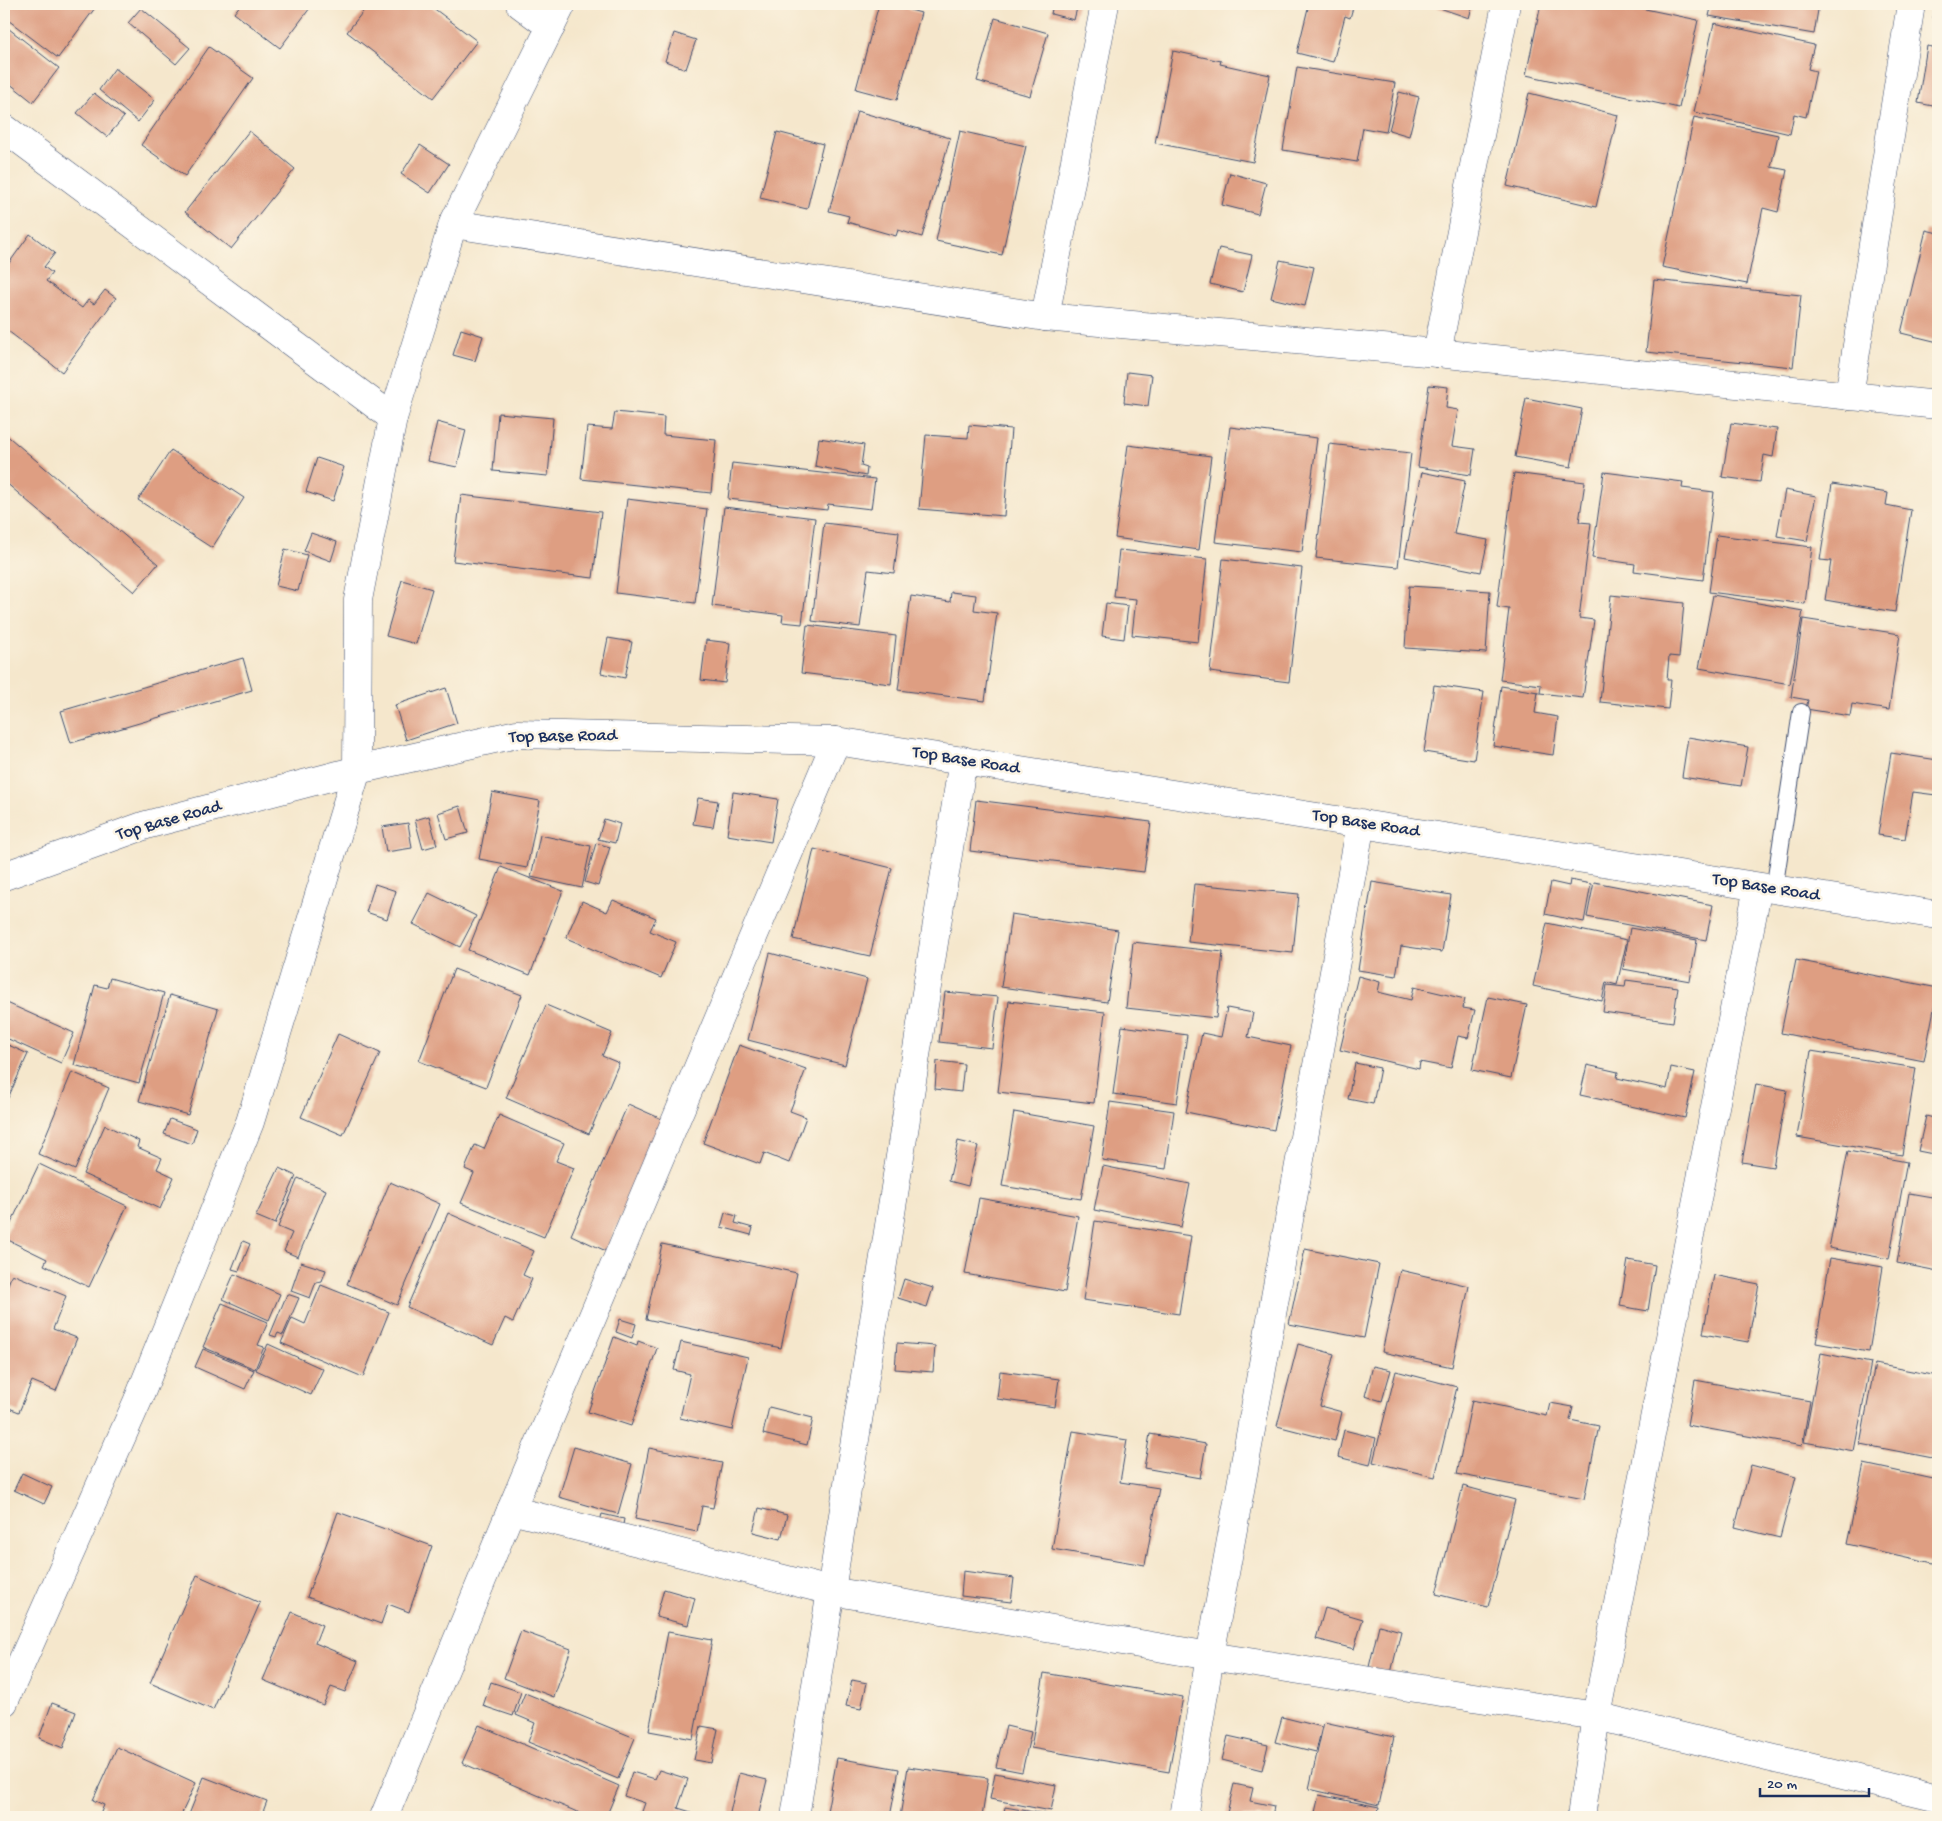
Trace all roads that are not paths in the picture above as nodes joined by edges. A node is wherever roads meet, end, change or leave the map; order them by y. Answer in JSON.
{"nodes":[{"id":1,"x":520,"y":4,"type":"edge"},
{"id":2,"x":1105,"y":4,"type":"edge"},
{"id":3,"x":1506,"y":4,"type":"edge"},
{"id":4,"x":1911,"y":4,"type":"edge"},
{"id":5,"x":556,"y":15,"type":"edge"},
{"id":6,"x":4,"y":128,"type":"edge"},
{"id":7,"x":453,"y":224,"type":"junction"},
{"id":8,"x":1045,"y":317,"type":"junction"},
{"id":9,"x":1437,"y":353,"type":"junction"},
{"id":10,"x":1849,"y":396,"type":"junction"},
{"id":11,"x":1938,"y":405,"type":"edge"},
{"id":12,"x":393,"y":418,"type":"junction"},
{"id":13,"x":1801,"y":712,"type":"dead end"},
{"id":14,"x":836,"y":741,"type":"junction"},
{"id":15,"x":963,"y":760,"type":"junction"},
{"id":16,"x":357,"y":770,"type":"junction"},
{"id":17,"x":1361,"y":823,"type":"junction"},
{"id":18,"x":4,"y":876,"type":"edge"},
{"id":19,"x":1766,"y":888,"type":"junction"},
{"id":20,"x":1938,"y":915,"type":"edge"},
{"id":21,"x":511,"y":1510,"type":"junction"},
{"id":22,"x":831,"y":1591,"type":"junction"},
{"id":23,"x":1210,"y":1656,"type":"junction"},
{"id":24,"x":4,"y":1702,"type":"edge"},
{"id":25,"x":1596,"y":1716,"type":"junction"},
{"id":26,"x":1938,"y":1798,"type":"edge"},
{"id":27,"x":384,"y":1817,"type":"edge"},
{"id":28,"x":795,"y":1817,"type":"edge"},
{"id":29,"x":1184,"y":1817,"type":"edge"},
{"id":30,"x":1581,"y":1817,"type":"edge"}],
"edges":[{"from":1,"to":5,"type":"street"},
{"from":2,"to":8,"type":"street"},
{"from":3,"to":9,"type":"street"},
{"from":4,"to":10,"type":"street"},
{"from":5,"to":7,"type":"street"},
{"from":6,"to":12,"type":"street"},
{"from":7,"to":8,"type":"street"},
{"from":7,"to":12,"type":"street"},
{"from":8,"to":9,"type":"street"},
{"from":9,"to":10,"type":"street"},
{"from":10,"to":11,"type":"street"},
{"from":12,"to":16,"type":"street"},
{"from":13,"to":19,"type":"lane"},
{"from":14,"to":15,"type":"street","name":"Top Base Road"},
{"from":14,"to":16,"type":"street","name":"Top Base Road"},
{"from":14,"to":21,"type":"street"},
{"from":15,"to":17,"type":"street","name":"Top Base Road"},
{"from":15,"to":22,"type":"street"},
{"from":16,"to":18,"type":"street","name":"Top Base Road"},
{"from":16,"to":24,"type":"street"},
{"from":17,"to":19,"type":"street","name":"Top Base Road"},
{"from":17,"to":23,"type":"street"},
{"from":19,"to":20,"type":"street","name":"Top Base Road"},
{"from":19,"to":25,"type":"street"},
{"from":21,"to":22,"type":"street"},
{"from":21,"to":27,"type":"street"},
{"from":22,"to":23,"type":"street"},
{"from":22,"to":28,"type":"street"},
{"from":23,"to":25,"type":"street"},
{"from":23,"to":29,"type":"street"},
{"from":25,"to":26,"type":"street"},
{"from":25,"to":30,"type":"street"}]}
